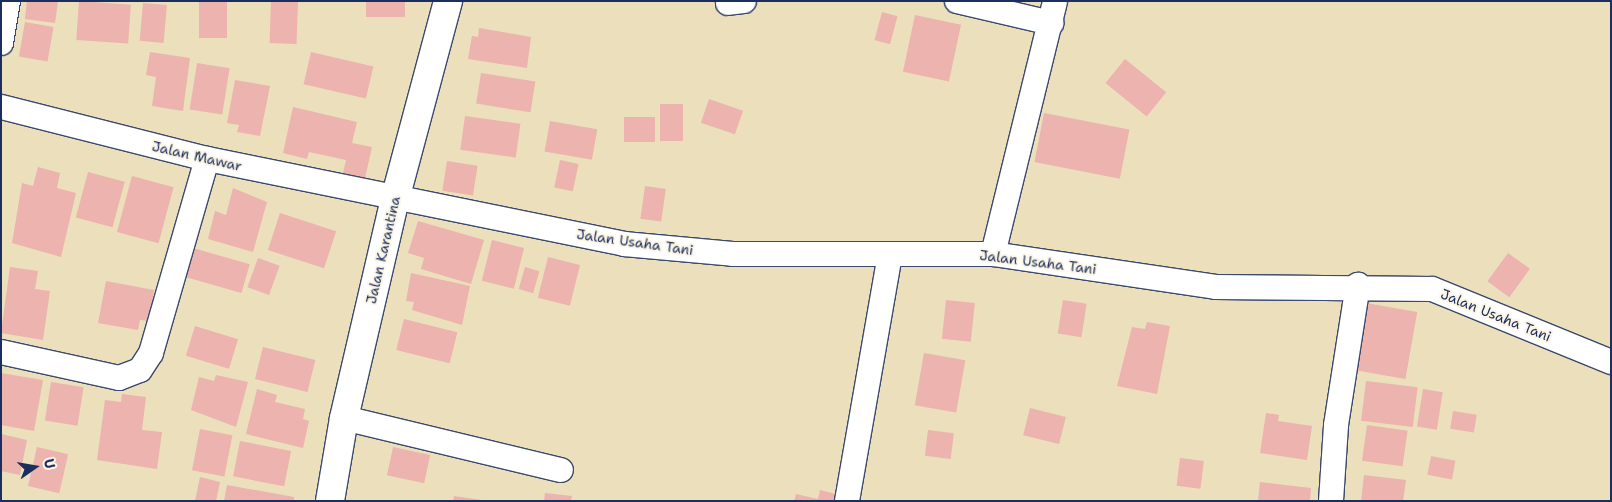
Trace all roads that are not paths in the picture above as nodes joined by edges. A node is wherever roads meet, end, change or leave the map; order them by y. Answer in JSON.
{"nodes":[{"id":1,"x":8,"y":1,"type":"edge"},
{"id":2,"x":448,"y":1,"type":"edge"},
{"id":3,"x":957,"y":1,"type":"edge"},
{"id":4,"x":1053,"y":12,"type":"edge"},
{"id":5,"x":1,"y":43,"type":"edge"},
{"id":6,"x":1,"y":107,"type":"edge"},
{"id":7,"x":207,"y":159,"type":"junction"},
{"id":8,"x":395,"y":199,"type":"junction"},
{"id":9,"x":993,"y":254,"type":"junction"},
{"id":10,"x":890,"y":255,"type":"junction"},
{"id":11,"x":1358,"y":285,"type":"junction"},
{"id":12,"x":1,"y":352,"type":"edge"},
{"id":13,"x":1611,"y":362,"type":"edge"},
{"id":14,"x":344,"y":418,"type":"junction"},
{"id":15,"x":561,"y":470,"type":"dead end"},
{"id":16,"x":330,"y":501,"type":"edge"},
{"id":17,"x":847,"y":501,"type":"edge"},
{"id":18,"x":1331,"y":501,"type":"edge"}],
"edges":[{"from":1,"to":5,"type":"street"},
{"from":2,"to":8,"type":"street","name":"Jalan Karantina"},
{"from":3,"to":4,"type":"street"},
{"from":4,"to":9,"type":"street"},
{"from":6,"to":7,"type":"street","name":"Jalan Mawar"},
{"from":7,"to":8,"type":"street","name":"Jalan Mawar"},
{"from":7,"to":12,"type":"street"},
{"from":8,"to":10,"type":"street","name":"Jalan Usaha Tani"},
{"from":8,"to":14,"type":"street","name":"Jalan Karantina"},
{"from":9,"to":10,"type":"street","name":"Jalan Usaha Tani"},
{"from":9,"to":11,"type":"street","name":"Jalan Usaha Tani"},
{"from":10,"to":17,"type":"street"},
{"from":11,"to":13,"type":"street","name":"Jalan Usaha Tani"},
{"from":11,"to":18,"type":"street"},
{"from":14,"to":15,"type":"street"},
{"from":14,"to":16,"type":"street","name":"Jalan Karantina"}]}
